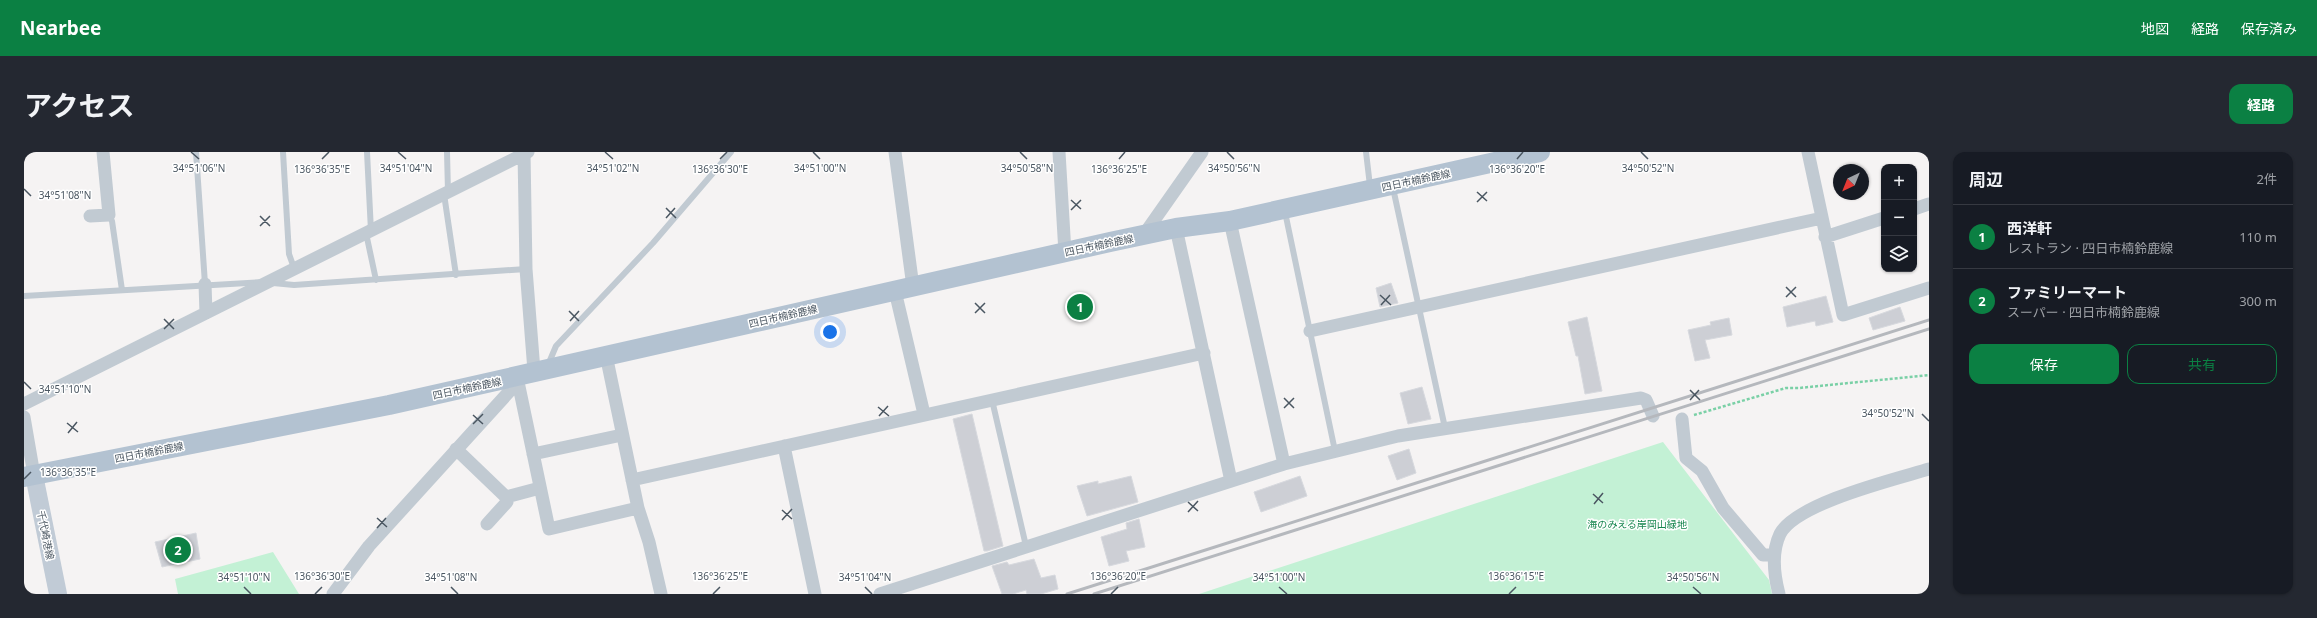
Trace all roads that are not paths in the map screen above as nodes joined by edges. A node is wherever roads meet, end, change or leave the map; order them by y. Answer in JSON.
{"nodes":[{"id":1,"x":103,"y":152,"type":"edge"},
{"id":2,"x":196,"y":152,"type":"edge"},
{"id":3,"x":283,"y":152,"type":"edge"},
{"id":4,"x":367,"y":152,"type":"edge"},
{"id":5,"x":447,"y":152,"type":"edge"},
{"id":6,"x":731,"y":152,"type":"edge"},
{"id":7,"x":895,"y":152,"type":"edge"},
{"id":8,"x":1059,"y":152,"type":"edge"},
{"id":9,"x":1202,"y":152,"type":"edge"},
{"id":10,"x":1366,"y":152,"type":"edge"},
{"id":11,"x":1540,"y":152,"type":"edge"},
{"id":12,"x":1809,"y":152,"type":"edge"},
{"id":13,"x":525,"y":153,"type":"edge"},
{"id":14,"x":1392,"y":185,"type":"junction"},
{"id":15,"x":1370,"y":190,"type":"junction"},
{"id":16,"x":446,"y":193,"type":"junction"},
{"id":17,"x":1929,"y":204,"type":"edge"},
{"id":18,"x":1917,"y":208,"type":"edge"},
{"id":19,"x":1284,"y":209,"type":"junction"},
{"id":20,"x":109,"y":215,"type":"junction"},
{"id":21,"x":90,"y":216,"type":"dead end"},
{"id":22,"x":1822,"y":218,"type":"junction"},
{"id":23,"x":1881,"y":219,"type":"edge"},
{"id":24,"x":1230,"y":221,"type":"junction"},
{"id":25,"x":1176,"y":228,"type":"junction"},
{"id":26,"x":368,"y":232,"type":"junction"},
{"id":27,"x":1143,"y":236,"type":"junction"},
{"id":28,"x":1826,"y":237,"type":"junction"},
{"id":29,"x":1065,"y":252,"type":"junction"},
{"id":30,"x":294,"y":268,"type":"junction"},
{"id":31,"x":526,"y":269,"type":"junction"},
{"id":32,"x":456,"y":275,"type":"junction"},
{"id":33,"x":376,"y":280,"type":"junction"},
{"id":34,"x":266,"y":282,"type":"junction"},
{"id":35,"x":205,"y":284,"type":"junction"},
{"id":36,"x":1929,"y":288,"type":"edge"},
{"id":37,"x":904,"y":289,"type":"junction"},
{"id":38,"x":122,"y":290,"type":"junction"},
{"id":39,"x":24,"y":296,"type":"edge"},
{"id":40,"x":1419,"y":307,"type":"junction"},
{"id":41,"x":206,"y":313,"type":"junction"},
{"id":42,"x":1310,"y":331,"type":"junction"},
{"id":43,"x":1204,"y":353,"type":"junction"},
{"id":44,"x":606,"y":355,"type":"junction"},
{"id":45,"x":529,"y":375,"type":"junction"},
{"id":46,"x":992,"y":400,"type":"junction"},
{"id":47,"x":24,"y":404,"type":"edge"},
{"id":48,"x":924,"y":414,"type":"junction"},
{"id":49,"x":1653,"y":416,"type":"dead end"},
{"id":50,"x":24,"y":417,"type":"edge"},
{"id":51,"x":1682,"y":419,"type":"road end"},
{"id":52,"x":1445,"y":428,"type":"junction"},
{"id":53,"x":622,"y":435,"type":"junction"},
{"id":54,"x":784,"y":446,"type":"junction"},
{"id":55,"x":456,"y":449,"type":"junction"},
{"id":56,"x":1335,"y":451,"type":"junction"},
{"id":57,"x":533,"y":454,"type":"junction"},
{"id":58,"x":1284,"y":464,"type":"junction"},
{"id":59,"x":1929,"y":469,"type":"edge"},
{"id":60,"x":29,"y":476,"type":"edge"},
{"id":61,"x":632,"y":480,"type":"junction"},
{"id":62,"x":1231,"y":480,"type":"junction"},
{"id":63,"x":540,"y":488,"type":"junction"},
{"id":64,"x":506,"y":497,"type":"junction"},
{"id":65,"x":638,"y":508,"type":"junction"},
{"id":66,"x":488,"y":524,"type":"dead end"},
{"id":67,"x":1026,"y":546,"type":"junction"},
{"id":68,"x":1774,"y":555,"type":"junction"},
{"id":69,"x":58,"y":594,"type":"edge"},
{"id":70,"x":333,"y":594,"type":"edge"},
{"id":71,"x":661,"y":594,"type":"edge"},
{"id":72,"x":815,"y":594,"type":"edge"},
{"id":73,"x":880,"y":594,"type":"edge"},
{"id":74,"x":1779,"y":594,"type":"edge"}],
"edges":[{"from":1,"to":20,"type":"street"},
{"from":2,"to":35,"type":"lane"},
{"from":3,"to":30,"type":"lane"},
{"from":4,"to":26,"type":"lane"},
{"from":5,"to":16,"type":"lane"},
{"from":6,"to":45,"type":"lane"},
{"from":7,"to":37,"type":"street"},
{"from":8,"to":29,"type":"street"},
{"from":9,"to":27,"type":"street"},
{"from":10,"to":15,"type":"lane"},
{"from":11,"to":14,"type":"main road","name":"四日市楠鈴鹿線"},
{"from":12,"to":22,"type":"street"},
{"from":13,"to":16,"type":"street"},
{"from":13,"to":31,"type":"street"},
{"from":14,"to":15,"type":"main road","name":"四日市楠鈴鹿線"},
{"from":14,"to":40,"type":"lane"},
{"from":15,"to":19,"type":"main road","name":"四日市楠鈴鹿線"},
{"from":16,"to":26,"type":"street"},
{"from":16,"to":32,"type":"lane"},
{"from":17,"to":18,"type":"street"},
{"from":19,"to":24,"type":"main road","name":"四日市楠鈴鹿線"},
{"from":19,"to":42,"type":"lane"},
{"from":20,"to":21,"type":"street"},
{"from":20,"to":38,"type":"lane"},
{"from":22,"to":28,"type":"street"},
{"from":22,"to":40,"type":"street"},
{"from":23,"to":28,"type":"street"},
{"from":24,"to":25,"type":"main road","name":"四日市楠鈴鹿線"},
{"from":24,"to":58,"type":"street"},
{"from":25,"to":27,"type":"main road","name":"四日市楠鈴鹿線"},
{"from":25,"to":43,"type":"street"},
{"from":26,"to":30,"type":"street"},
{"from":26,"to":33,"type":"lane"},
{"from":27,"to":29,"type":"main road","name":"四日市楠鈴鹿線"},
{"from":28,"to":36,"type":"street"},
{"from":29,"to":37,"type":"main road","name":"四日市楠鈴鹿線"},
{"from":30,"to":34,"type":"street"},
{"from":31,"to":32,"type":"lane"},
{"from":31,"to":45,"type":"street"},
{"from":32,"to":33,"type":"lane"},
{"from":33,"to":34,"type":"lane"},
{"from":34,"to":35,"type":"lane"},
{"from":34,"to":41,"type":"street"},
{"from":35,"to":38,"type":"lane"},
{"from":35,"to":41,"type":"street"},
{"from":37,"to":44,"type":"main road","name":"四日市楠鈴鹿線"},
{"from":37,"to":48,"type":"street"},
{"from":38,"to":39,"type":"lane"},
{"from":40,"to":42,"type":"street"},
{"from":40,"to":52,"type":"lane"},
{"from":41,"to":47,"type":"street"},
{"from":42,"to":56,"type":"lane"},
{"from":43,"to":46,"type":"street"},
{"from":43,"to":62,"type":"street"},
{"from":44,"to":45,"type":"main road","name":"四日市楠鈴鹿線"},
{"from":44,"to":53,"type":"street"},
{"from":45,"to":55,"type":"street"},
{"from":45,"to":57,"type":"street"},
{"from":45,"to":60,"type":"main road","name":"四日市楠鈴鹿線"},
{"from":46,"to":48,"type":"street"},
{"from":46,"to":67,"type":"lane"},
{"from":48,"to":54,"type":"street"},
{"from":49,"to":52,"type":"street"},
{"from":50,"to":60,"type":"street"},
{"from":51,"to":68,"type":"street"},
{"from":52,"to":56,"type":"street"},
{"from":53,"to":57,"type":"street"},
{"from":53,"to":61,"type":"street"},
{"from":54,"to":61,"type":"street"},
{"from":54,"to":72,"type":"street"},
{"from":55,"to":64,"type":"street"},
{"from":55,"to":70,"type":"street"},
{"from":56,"to":58,"type":"street"},
{"from":57,"to":63,"type":"street"},
{"from":58,"to":62,"type":"street"},
{"from":59,"to":68,"type":"street"},
{"from":60,"to":69,"type":"main road","name":"千代崎港線"},
{"from":61,"to":65,"type":"street"},
{"from":62,"to":67,"type":"street"},
{"from":63,"to":64,"type":"street"},
{"from":63,"to":65,"type":"street"},
{"from":64,"to":66,"type":"street"},
{"from":65,"to":71,"type":"street"},
{"from":67,"to":73,"type":"street"},
{"from":68,"to":74,"type":"street"}]}
